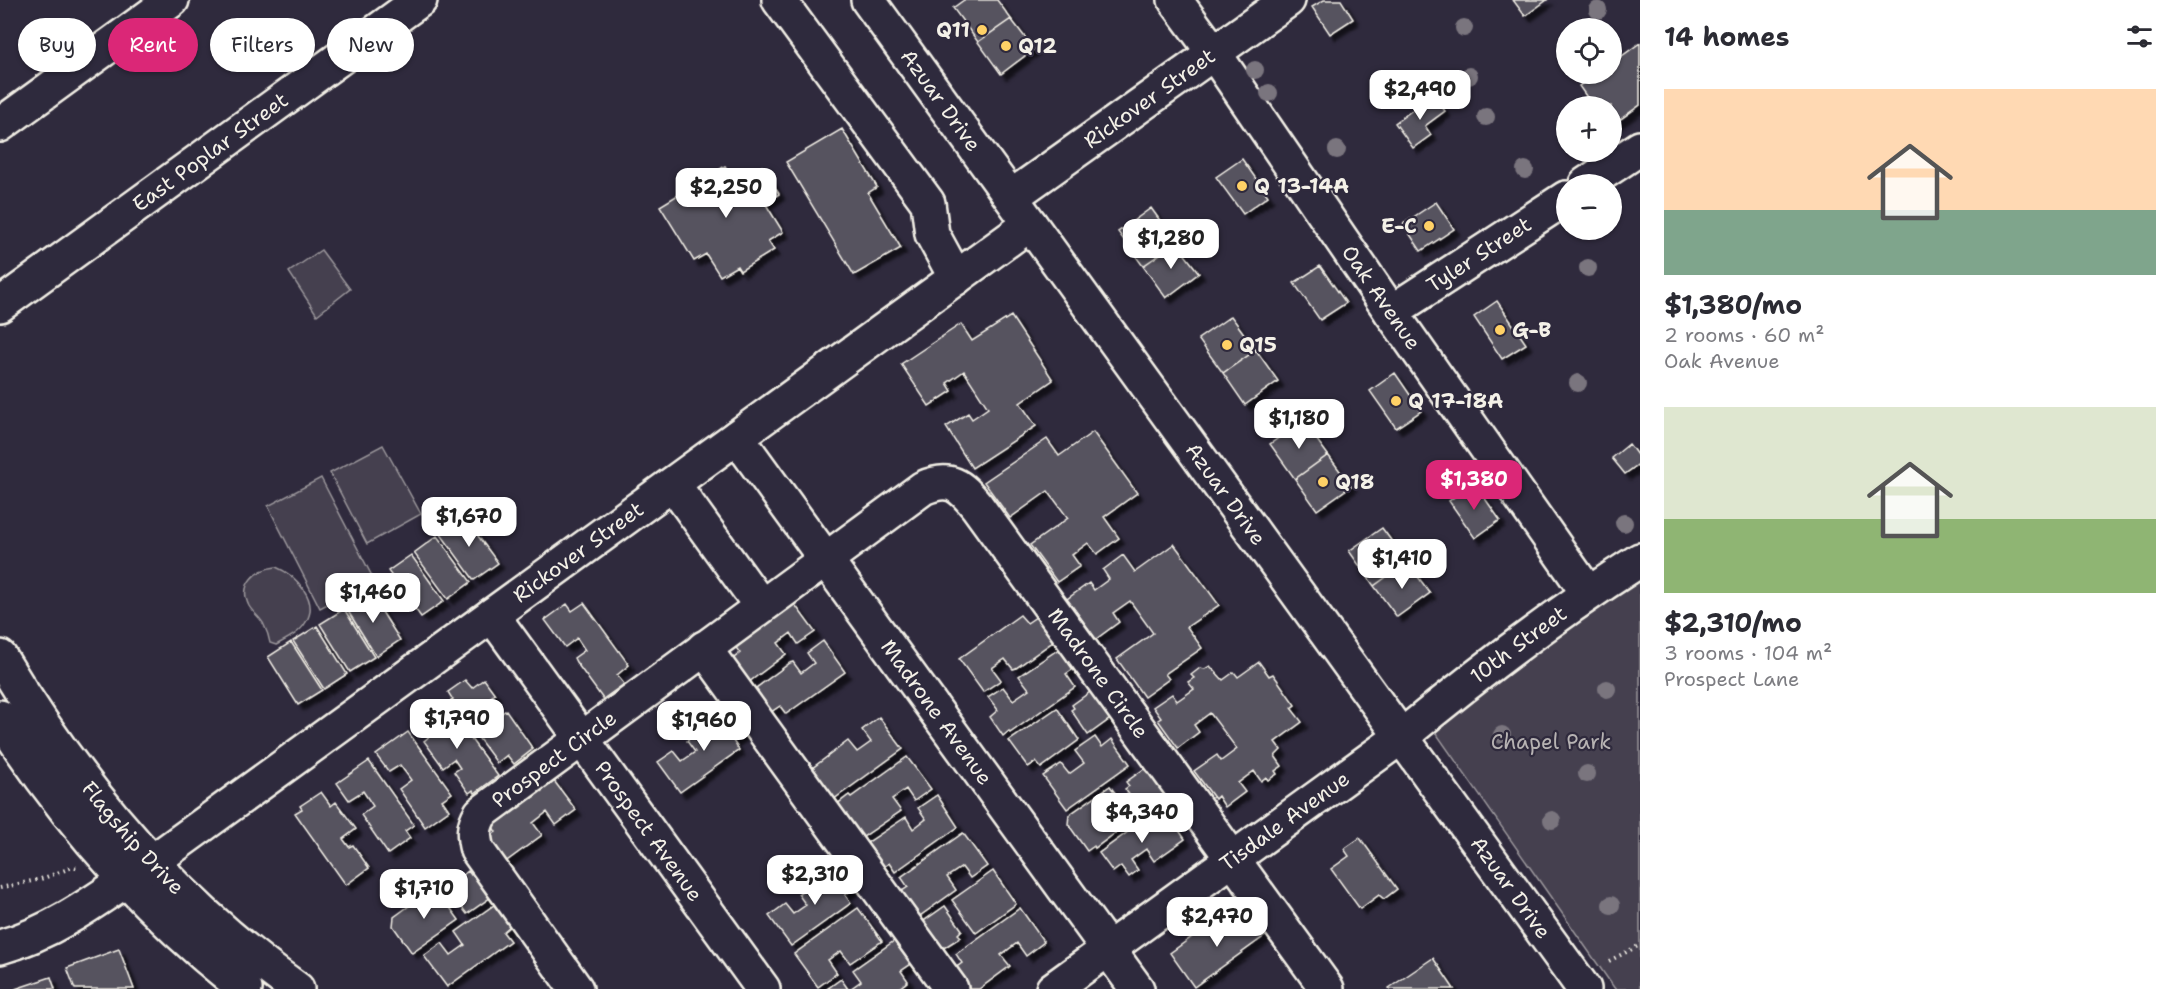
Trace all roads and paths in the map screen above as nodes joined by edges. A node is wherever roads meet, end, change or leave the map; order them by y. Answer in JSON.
{"nodes":[{"id":1,"x":420,"y":0,"type":"edge"},
{"id":2,"x":779,"y":0,"type":"edge"},
{"id":3,"x":868,"y":0,"type":"edge"},
{"id":4,"x":1175,"y":0,"type":"edge"},
{"id":5,"x":1288,"y":0,"type":"edge"},
{"id":6,"x":154,"y":5,"type":"edge"},
{"id":7,"x":385,"y":10,"type":"edge"},
{"id":8,"x":1214,"y":52,"type":"junction"},
{"id":9,"x":0,"y":125,"type":"edge"},
{"id":10,"x":1640,"y":148,"type":"edge"},
{"id":11,"x":1602,"y":174,"type":"edge"},
{"id":12,"x":1011,"y":197,"type":"junction"},
{"id":13,"x":1556,"y":205,"type":"edge"},
{"id":14,"x":1030,"y":224,"type":"junction"},
{"id":15,"x":956,"y":278,"type":"junction"},
{"id":16,"x":0,"y":305,"type":"edge"},
{"id":17,"x":1391,"y":312,"type":"junction"},
{"id":18,"x":737,"y":437,"type":"junction"},
{"id":19,"x":673,"y":484,"type":"junction"},
{"id":20,"x":825,"y":559,"type":"junction"},
{"id":21,"x":1640,"y":560,"type":"edge"},
{"id":22,"x":1588,"y":593,"type":"junction"},
{"id":23,"x":761,"y":606,"type":"junction"},
{"id":24,"x":492,"y":615,"type":"junction"},
{"id":25,"x":704,"y":648,"type":"junction"},
{"id":26,"x":0,"y":657,"type":"edge"},
{"id":27,"x":0,"y":717,"type":"edge"},
{"id":28,"x":1401,"y":737,"type":"junction"},
{"id":29,"x":581,"y":738,"type":"junction"},
{"id":30,"x":1233,"y":859,"type":"junction"},
{"id":31,"x":152,"y":862,"type":"junction"},
{"id":32,"x":41,"y":879,"type":"dead end"},
{"id":33,"x":125,"y":880,"type":"junction"},
{"id":34,"x":0,"y":888,"type":"edge"},
{"id":35,"x":1640,"y":945,"type":"edge"},
{"id":36,"x":0,"y":947,"type":"edge"},
{"id":37,"x":1108,"y":949,"type":"junction"},
{"id":38,"x":1609,"y":961,"type":"dead end"},
{"id":39,"x":245,"y":989,"type":"edge"},
{"id":40,"x":297,"y":989,"type":"edge"},
{"id":41,"x":576,"y":989,"type":"edge"},
{"id":42,"x":763,"y":989,"type":"edge"},
{"id":43,"x":951,"y":989,"type":"edge"},
{"id":44,"x":1053,"y":989,"type":"edge"},
{"id":45,"x":1137,"y":989,"type":"edge"},
{"id":46,"x":1327,"y":989,"type":"edge"},
{"id":47,"x":1584,"y":989,"type":"edge"}],
"edges":[{"from":1,"to":7,"type":"street","name":"East Poplar Street"},
{"from":2,"to":15,"type":"street"},
{"from":3,"to":12,"type":"street","name":"Azuar Drive"},
{"from":4,"to":8,"type":"street","name":"Oak Avenue"},
{"from":5,"to":8,"type":"street","name":"Rickover Street"},
{"from":6,"to":9,"type":"street"},
{"from":7,"to":16,"type":"street","name":"East Poplar Street"},
{"from":8,"to":12,"type":"street","name":"Rickover Street"},
{"from":8,"to":17,"type":"street","name":"Oak Avenue"},
{"from":10,"to":11,"type":"street"},
{"from":12,"to":14,"type":"street","name":"Azuar Drive"},
{"from":13,"to":17,"type":"street","name":"Tyler Street"},
{"from":14,"to":15,"type":"street","name":"Rickover Street"},
{"from":14,"to":28,"type":"street","name":"Azuar Drive"},
{"from":15,"to":18,"type":"street","name":"Rickover Street"},
{"from":17,"to":22,"type":"street","name":"Oak Avenue"},
{"from":18,"to":19,"type":"street","name":"Rickover Street"},
{"from":18,"to":20,"type":"street","name":"Madrone Avenue"},
{"from":19,"to":23,"type":"street"},
{"from":19,"to":24,"type":"street","name":"Rickover Street"},
{"from":20,"to":23,"type":"street","name":"Prospect Circle"},
{"from":20,"to":30,"type":"street","name":"Madrone Circle"},
{"from":20,"to":37,"type":"street","name":"Madrone Avenue"},
{"from":21,"to":22,"type":"street","name":"10th Street"},
{"from":22,"to":28,"type":"street","name":"10th Street"},
{"from":23,"to":25,"type":"street","name":"Prospect Circle"},
{"from":24,"to":29,"type":"street","name":"Prospect Avenue"},
{"from":24,"to":31,"type":"street","name":"Rickover Street"},
{"from":25,"to":29,"type":"street","name":"Prospect Circle"},
{"from":25,"to":43,"type":"street"},
{"from":26,"to":31,"type":"street","name":"Flagship Drive"},
{"from":27,"to":33,"type":"street","name":"Flagship Drive"},
{"from":28,"to":30,"type":"street","name":"Tisdale Avenue"},
{"from":28,"to":47,"type":"street","name":"Azuar Drive"},
{"from":29,"to":41,"type":"street","name":"Prospect Circle"},
{"from":29,"to":42,"type":"street","name":"Prospect Avenue"},
{"from":30,"to":37,"type":"street","name":"Tisdale Avenue"},
{"from":30,"to":46,"type":"street","name":"Madrone Circle"},
{"from":31,"to":33,"type":"street","name":"Rickover Street"},
{"from":31,"to":40,"type":"street","name":"Flagship Drive"},
{"from":32,"to":34,"type":"path"},
{"from":33,"to":36,"type":"street","name":"Rickover Street"},
{"from":33,"to":39,"type":"street","name":"Flagship Drive"},
{"from":35,"to":38,"type":"path"},
{"from":37,"to":44,"type":"street","name":"Tisdale Avenue"},
{"from":37,"to":45,"type":"street","name":"Madrone Avenue"}]}
